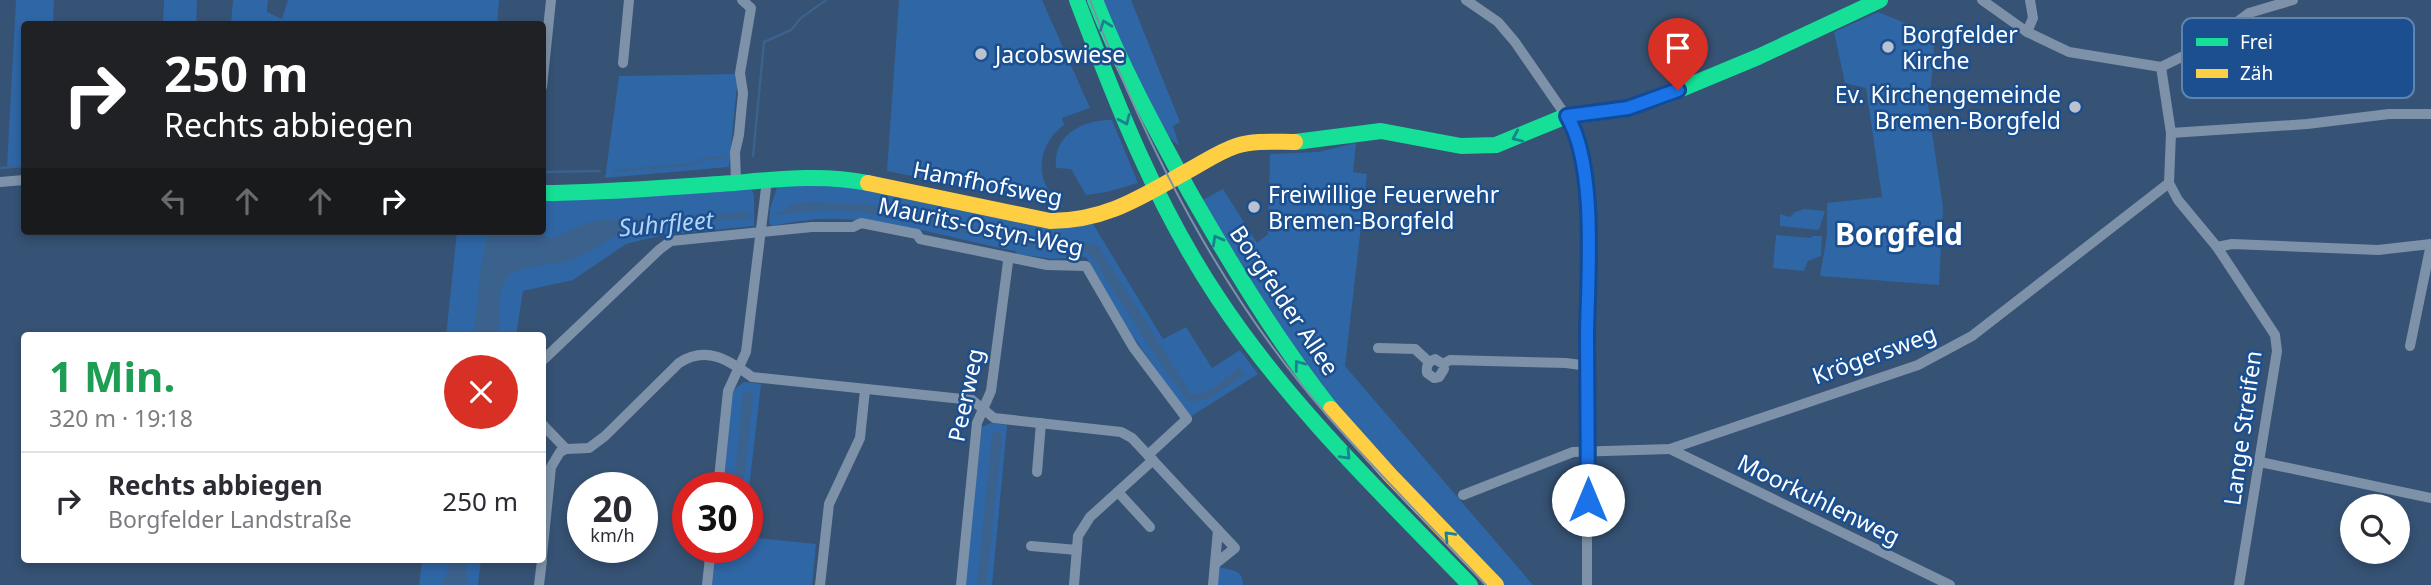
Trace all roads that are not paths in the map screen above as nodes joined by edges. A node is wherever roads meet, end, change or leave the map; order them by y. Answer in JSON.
{"nodes":[{"id":1,"x":551,"y":0,"type":"edge"},
{"id":2,"x":629,"y":0,"type":"edge"},
{"id":3,"x":1077,"y":0,"type":"edge"},
{"id":4,"x":1095,"y":0,"type":"edge"},
{"id":5,"x":1466,"y":0,"type":"edge"},
{"id":6,"x":1880,"y":0,"type":"edge"},
{"id":7,"x":1982,"y":0,"type":"edge"},
{"id":8,"x":2030,"y":0,"type":"edge"},
{"id":9,"x":2293,"y":0,"type":"edge"},
{"id":10,"x":748,"y":3,"type":"edge"},
{"id":11,"x":2242,"y":18,"type":"edge"},
{"id":12,"x":2027,"y":32,"type":"junction"},
{"id":13,"x":546,"y":48,"type":"edge"},
{"id":14,"x":2182,"y":57,"type":"edge"},
{"id":15,"x":623,"y":63,"type":"dead end"},
{"id":16,"x":2161,"y":67,"type":"junction"},
{"id":17,"x":2431,"y":114,"type":"edge"},
{"id":18,"x":1567,"y":116,"type":"junction"},
{"id":19,"x":2171,"y":133,"type":"junction"},
{"id":20,"x":1180,"y":176,"type":"junction"},
{"id":21,"x":21,"y":180,"type":"edge"},
{"id":22,"x":767,"y":180,"type":"junction"},
{"id":23,"x":0,"y":182,"type":"edge"},
{"id":24,"x":736,"y":182,"type":"junction"},
{"id":25,"x":2169,"y":183,"type":"junction"},
{"id":26,"x":1156,"y":190,"type":"junction"},
{"id":27,"x":546,"y":193,"type":"edge"},
{"id":28,"x":760,"y":232,"type":"junction"},
{"id":29,"x":2431,"y":244,"type":"edge"},
{"id":30,"x":2217,"y":247,"type":"junction"},
{"id":31,"x":1006,"y":257,"type":"junction"},
{"id":32,"x":2410,"y":346,"type":"dead end"},
{"id":33,"x":1378,"y":348,"type":"dead end"},
{"id":34,"x":546,"y":357,"type":"edge"},
{"id":35,"x":1429,"y":362,"type":"junction"},
{"id":36,"x":1443,"y":364,"type":"junction"},
{"id":37,"x":1588,"y":366,"type":"junction"},
{"id":38,"x":738,"y":367,"type":"junction"},
{"id":39,"x":865,"y":390,"type":"junction"},
{"id":40,"x":983,"y":409,"type":"junction"},
{"id":41,"x":1041,"y":423,"type":"junction"},
{"id":42,"x":546,"y":428,"type":"edge"},
{"id":43,"x":566,"y":449,"type":"junction"},
{"id":44,"x":1670,"y":449,"type":"junction"},
{"id":45,"x":1588,"y":450,"type":"junction"},
{"id":46,"x":1150,"y":457,"type":"junction"},
{"id":47,"x":2260,"y":462,"type":"junction"},
{"id":48,"x":720,"y":472,"type":"edge"},
{"id":49,"x":1037,"y":472,"type":"dead end"},
{"id":50,"x":1118,"y":492,"type":"junction"},
{"id":51,"x":1463,"y":495,"type":"dead end"},
{"id":52,"x":2431,"y":498,"type":"edge"},
{"id":53,"x":546,"y":518,"type":"edge"},
{"id":54,"x":1150,"y":527,"type":"dead end"},
{"id":55,"x":1218,"y":530,"type":"junction"},
{"id":56,"x":1031,"y":546,"type":"dead end"},
{"id":57,"x":1077,"y":550,"type":"junction"},
{"id":58,"x":541,"y":563,"type":"edge"},
{"id":59,"x":709,"y":563,"type":"edge"},
{"id":60,"x":1215,"y":564,"type":"junction"},
{"id":61,"x":1586,"y":582,"type":"edge"},
{"id":62,"x":539,"y":585,"type":"edge"},
{"id":63,"x":707,"y":585,"type":"edge"},
{"id":64,"x":820,"y":585,"type":"edge"},
{"id":65,"x":961,"y":585,"type":"edge"},
{"id":66,"x":1074,"y":585,"type":"edge"},
{"id":67,"x":1213,"y":585,"type":"edge"},
{"id":68,"x":1470,"y":585,"type":"edge"},
{"id":69,"x":1496,"y":585,"type":"edge"},
{"id":70,"x":1950,"y":585,"type":"edge"},
{"id":71,"x":2239,"y":585,"type":"edge"}],
"edges":[{"from":1,"to":13,"type":"street"},
{"from":2,"to":15,"type":"street"},
{"from":3,"to":26,"type":"main road","name":"Borgfelder Allee","one_way":true},
{"from":20,"to":4,"type":"main road","name":"Borgfelder Allee","one_way":true},
{"from":5,"to":18,"type":"street"},
{"from":6,"to":18,"type":"main road","name":"Hamfhofsweg"},
{"from":7,"to":12,"type":"street"},
{"from":8,"to":12,"type":"street"},
{"from":9,"to":11,"type":"street"},
{"from":10,"to":24,"type":"street"},
{"from":12,"to":16,"type":"street"},
{"from":14,"to":16,"type":"street"},
{"from":16,"to":19,"type":"street"},
{"from":17,"to":19,"type":"street"},
{"from":18,"to":20,"type":"main road","name":"Hamfhofsweg","one_way":true},
{"from":18,"to":37,"type":"street"},
{"from":19,"to":25,"type":"street"},
{"from":20,"to":26,"type":"main road","name":"Hamfhofsweg"},
{"from":69,"to":20,"type":"main road","name":"Borgfelder Allee","one_way":true},
{"from":21,"to":23,"type":"street"},
{"from":22,"to":24,"type":"main road","name":"Hamfhofsweg"},
{"from":22,"to":26,"type":"main road","name":"Hamfhofsweg"},
{"from":22,"to":28,"type":"street"},
{"from":24,"to":27,"type":"main road","name":"Hamfhofsweg"},
{"from":25,"to":30,"type":"street","name":"Lange Streifen"},
{"from":25,"to":44,"type":"street","name":"Krögersweg"},
{"from":26,"to":68,"type":"main road","name":"Borgfelder Allee","one_way":true},
{"from":28,"to":31,"type":"street","name":"Maurits-Ostyn-Weg"},
{"from":28,"to":34,"type":"street","name":"Maurits-Ostyn-Weg"},
{"from":28,"to":38,"type":"street"},
{"from":29,"to":30,"type":"street"},
{"from":29,"to":32,"type":"street"},
{"from":30,"to":47,"type":"street","name":"Lange Streifen"},
{"from":31,"to":40,"type":"street","name":"Peerweg"},
{"from":31,"to":46,"type":"street","name":"Maurits-Ostyn-Weg"},
{"from":33,"to":35,"type":"street"},
{"from":35,"to":36,"type":"street"},
{"from":35,"to":36,"type":"street"},
{"from":36,"to":37,"type":"street"},
{"from":37,"to":45,"type":"street"},
{"from":38,"to":39,"type":"street"},
{"from":38,"to":43,"type":"street"},
{"from":38,"to":48,"type":"street"},
{"from":39,"to":40,"type":"street"},
{"from":39,"to":64,"type":"street"},
{"from":40,"to":41,"type":"street"},
{"from":40,"to":65,"type":"street","name":"Peerweg"},
{"from":41,"to":46,"type":"street"},
{"from":41,"to":49,"type":"street"},
{"from":42,"to":43,"type":"street"},
{"from":43,"to":53,"type":"street"},
{"from":44,"to":45,"type":"street","name":"Krögersweg"},
{"from":44,"to":70,"type":"street","name":"Moorkuhlenweg"},
{"from":45,"to":51,"type":"street","name":"Krögersweg"},
{"from":45,"to":61,"type":"street"},
{"from":46,"to":50,"type":"street"},
{"from":46,"to":55,"type":"street"},
{"from":47,"to":52,"type":"street"},
{"from":47,"to":71,"type":"street","name":"Lange Streifen"},
{"from":50,"to":54,"type":"street"},
{"from":50,"to":57,"type":"street"},
{"from":55,"to":60,"type":"street"},
{"from":55,"to":60,"type":"street"},
{"from":56,"to":57,"type":"street"},
{"from":57,"to":66,"type":"street"},
{"from":58,"to":62,"type":"street"},
{"from":59,"to":63,"type":"street"},
{"from":60,"to":67,"type":"street"}]}
